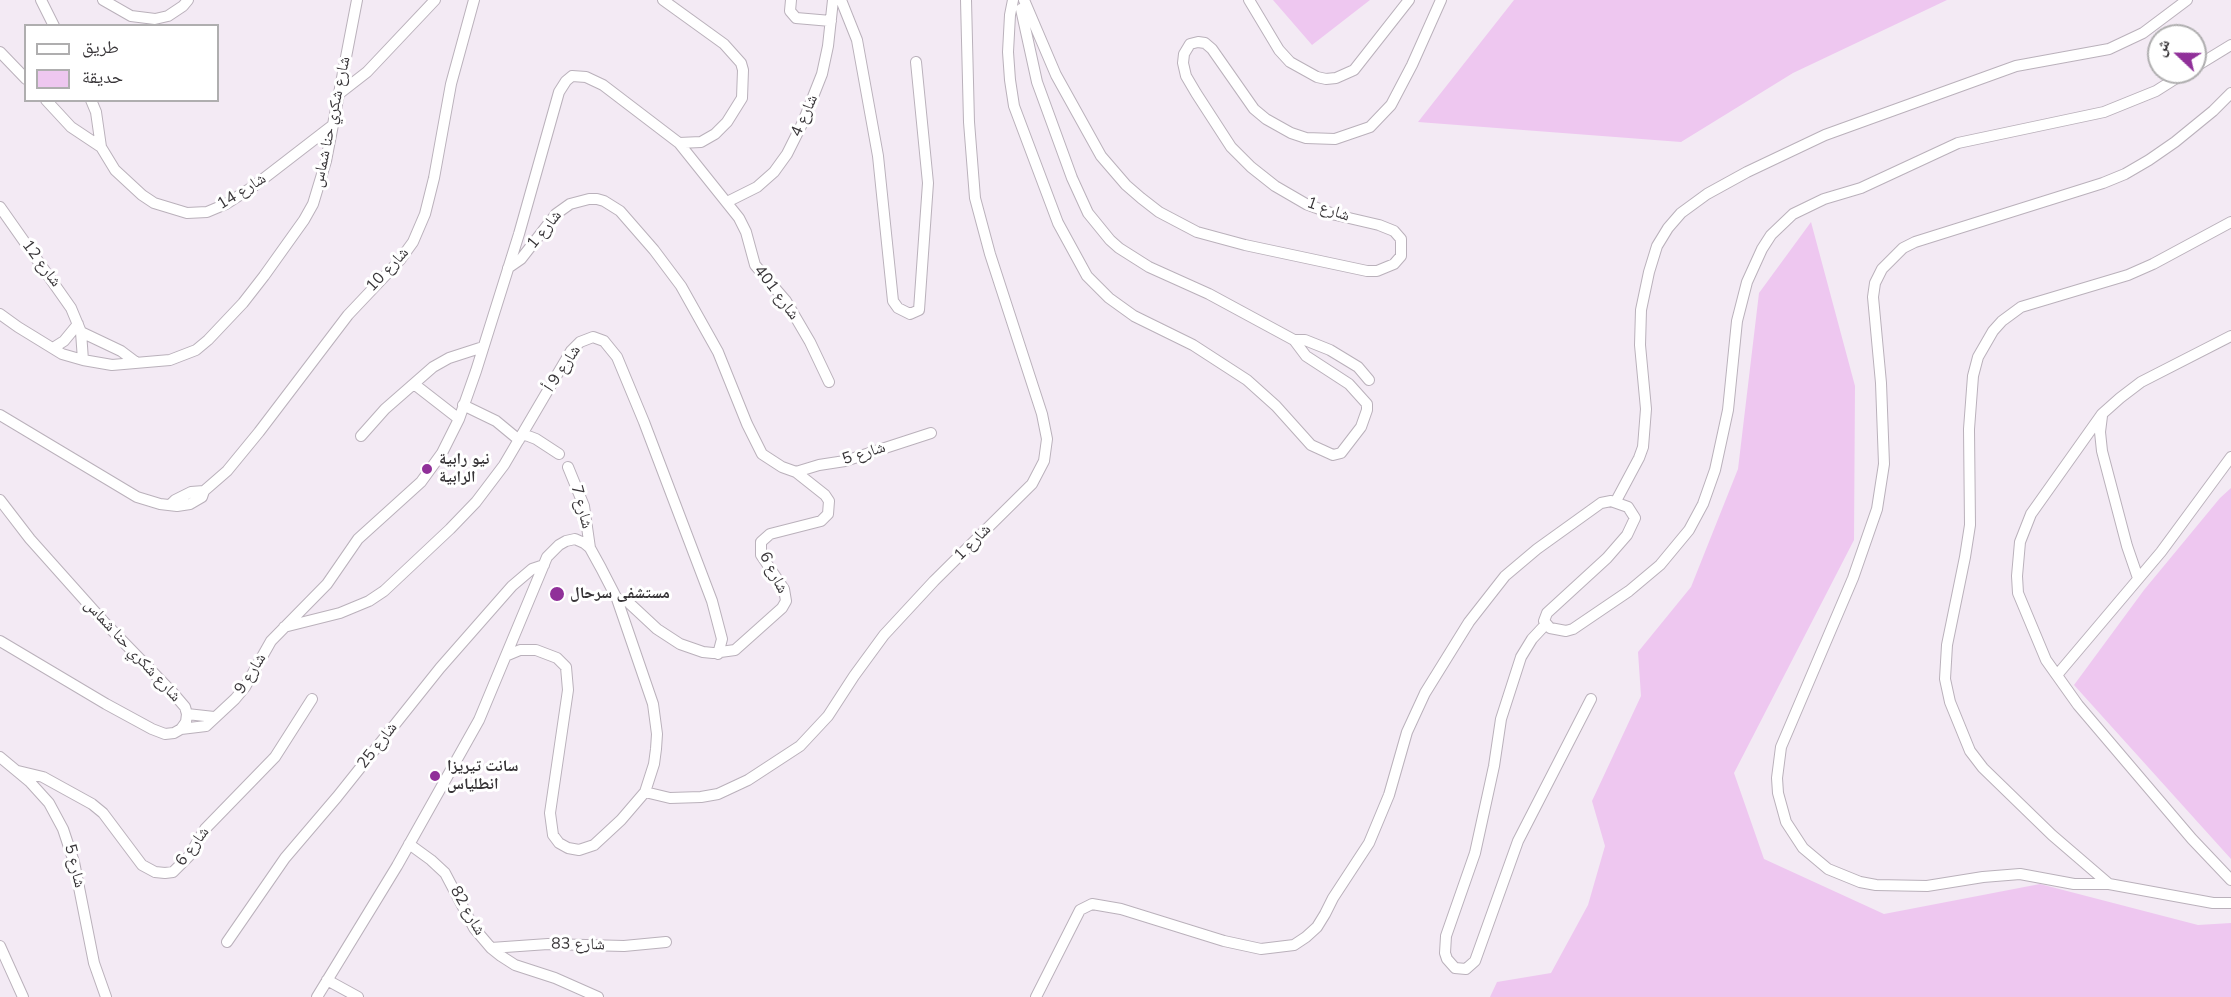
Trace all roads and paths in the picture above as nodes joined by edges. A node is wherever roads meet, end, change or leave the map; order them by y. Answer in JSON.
{"nodes":[{"id":1,"x":41,"y":0,"type":"edge"},
{"id":2,"x":103,"y":0,"type":"edge"},
{"id":3,"x":188,"y":0,"type":"edge"},
{"id":4,"x":357,"y":0,"type":"edge"},
{"id":5,"x":435,"y":0,"type":"edge"},
{"id":6,"x":474,"y":0,"type":"edge"},
{"id":7,"x":663,"y":0,"type":"edge"},
{"id":8,"x":791,"y":0,"type":"edge"},
{"id":9,"x":833,"y":0,"type":"edge"},
{"id":10,"x":841,"y":0,"type":"edge"},
{"id":11,"x":966,"y":0,"type":"edge"},
{"id":12,"x":1012,"y":0,"type":"edge"},
{"id":13,"x":1018,"y":0,"type":"edge"},
{"id":14,"x":1024,"y":0,"type":"edge"},
{"id":15,"x":1249,"y":0,"type":"edge"},
{"id":16,"x":1409,"y":0,"type":"edge"},
{"id":17,"x":1441,"y":0,"type":"edge"},
{"id":18,"x":2187,"y":0,"type":"edge"},
{"id":19,"x":831,"y":21,"type":"junction"},
{"id":20,"x":53,"y":24,"type":"edge"},
{"id":21,"x":2231,"y":45,"type":"edge"},
{"id":22,"x":0,"y":52,"type":"edge"},
{"id":23,"x":2207,"y":60,"type":"edge"},
{"id":24,"x":916,"y":62,"type":"dead end"},
{"id":25,"x":24,"y":77,"type":"edge"},
{"id":26,"x":2167,"y":84,"type":"edge"},
{"id":27,"x":603,"y":85,"type":"joint"},
{"id":28,"x":340,"y":93,"type":"junction"},
{"id":29,"x":2231,"y":93,"type":"edge"},
{"id":30,"x":48,"y":102,"type":"edge"},
{"id":31,"x":92,"y":102,"type":"edge"},
{"id":32,"x":333,"y":125,"type":"junction"},
{"id":33,"x":679,"y":143,"type":"junction"},
{"id":34,"x":101,"y":147,"type":"junction"},
{"id":35,"x":727,"y":202,"type":"junction"},
{"id":36,"x":0,"y":207,"type":"edge"},
{"id":37,"x":2231,"y":222,"type":"edge"},
{"id":38,"x":508,"y":268,"type":"junction"},
{"id":39,"x":0,"y":314,"type":"edge"},
{"id":40,"x":79,"y":328,"type":"junction"},
{"id":41,"x":2231,"y":336,"type":"edge"},
{"id":42,"x":1294,"y":340,"type":"junction"},
{"id":43,"x":483,"y":347,"type":"junction"},
{"id":44,"x":53,"y":348,"type":"junction"},
{"id":45,"x":83,"y":360,"type":"junction"},
{"id":46,"x":137,"y":363,"type":"junction"},
{"id":47,"x":1369,"y":380,"type":"dead end"},
{"id":48,"x":829,"y":382,"type":"dead end"},
{"id":49,"x":414,"y":384,"type":"junction"},
{"id":50,"x":464,"y":405,"type":"junction"},
{"id":51,"x":2102,"y":414,"type":"junction"},
{"id":52,"x":0,"y":415,"type":"edge"},
{"id":53,"x":459,"y":419,"type":"junction"},
{"id":54,"x":931,"y":433,"type":"dead end"},
{"id":55,"x":361,"y":436,"type":"dead end"},
{"id":56,"x":521,"y":437,"type":"junction"},
{"id":57,"x":559,"y":454,"type":"dead end"},
{"id":58,"x":2231,"y":457,"type":"edge"},
{"id":59,"x":568,"y":467,"type":"dead end"},
{"id":60,"x":796,"y":472,"type":"junction"},
{"id":61,"x":0,"y":500,"type":"edge"},
{"id":62,"x":1616,"y":501,"type":"junction"},
{"id":63,"x":590,"y":548,"type":"junction"},
{"id":64,"x":544,"y":565,"type":"junction"},
{"id":65,"x":2138,"y":578,"type":"junction"},
{"id":66,"x":617,"y":599,"type":"junction"},
{"id":67,"x":1546,"y":624,"type":"junction"},
{"id":68,"x":284,"y":627,"type":"junction"},
{"id":69,"x":0,"y":640,"type":"edge"},
{"id":70,"x":718,"y":654,"type":"junction"},
{"id":71,"x":508,"y":655,"type":"junction"},
{"id":72,"x":2057,"y":675,"type":"junction"},
{"id":73,"x":312,"y":699,"type":"dead end"},
{"id":74,"x":1591,"y":699,"type":"dead end"},
{"id":75,"x":188,"y":714,"type":"junction"},
{"id":76,"x":214,"y":717,"type":"junction"},
{"id":77,"x":181,"y":729,"type":"junction"},
{"id":78,"x":0,"y":758,"type":"edge"},
{"id":79,"x":18,"y":771,"type":"junction"},
{"id":80,"x":645,"y":792,"type":"junction"},
{"id":81,"x":409,"y":844,"type":"junction"},
{"id":82,"x":2231,"y":880,"type":"edge"},
{"id":83,"x":2109,"y":884,"type":"junction"},
{"id":84,"x":2231,"y":903,"type":"edge"},
{"id":85,"x":227,"y":942,"type":"dead end"},
{"id":86,"x":666,"y":942,"type":"dead end"},
{"id":87,"x":0,"y":946,"type":"edge"},
{"id":88,"x":491,"y":948,"type":"junction"},
{"id":89,"x":327,"y":980,"type":"junction"},
{"id":90,"x":23,"y":997,"type":"edge"},
{"id":91,"x":106,"y":997,"type":"edge"},
{"id":92,"x":316,"y":997,"type":"edge"},
{"id":93,"x":358,"y":997,"type":"edge"},
{"id":94,"x":598,"y":997,"type":"edge"},
{"id":95,"x":1036,"y":997,"type":"edge"}],
"edges":[{"from":1,"to":20,"type":"street"},
{"from":2,"to":3,"type":"street"},
{"from":4,"to":28,"type":"street","name":"شارع شكري حنا شماس"},
{"from":5,"to":28,"type":"street"},
{"from":6,"to":52,"type":"street","name":"شارع 10"},
{"from":7,"to":33,"type":"street"},
{"from":8,"to":19,"type":"street"},
{"from":9,"to":19,"type":"street","name":"شارع 4"},
{"from":10,"to":24,"type":"street"},
{"from":11,"to":80,"type":"street","name":"شارع 1"},
{"from":12,"to":42,"type":"street"},
{"from":13,"to":42,"type":"street"},
{"from":14,"to":17,"type":"street","name":"شارع 1"},
{"from":15,"to":16,"type":"street"},
{"from":18,"to":62,"type":"street"},
{"from":19,"to":35,"type":"street","name":"شارع 4"},
{"from":21,"to":23,"type":"street"},
{"from":22,"to":25,"type":"street"},
{"from":26,"to":67,"type":"street"},
{"from":27,"to":33,"type":"street","name":"شارع 401"},
{"from":27,"to":38,"type":"street","name":"شارع 1"},
{"from":28,"to":32,"type":"street","name":"شارع شكري حنا شماس"},
{"from":29,"to":83,"type":"street"},
{"from":30,"to":34,"type":"street"},
{"from":31,"to":34,"type":"street","name":"شارع 14"},
{"from":32,"to":34,"type":"street","name":"شارع 14"},
{"from":32,"to":46,"type":"street","name":"شارع شكري حنا شماس"},
{"from":33,"to":35,"type":"street","name":"شارع 401"},
{"from":35,"to":48,"type":"street","name":"شارع 401"},
{"from":36,"to":40,"type":"street","name":"شارع 12"},
{"from":37,"to":83,"type":"street"},
{"from":38,"to":43,"type":"street","name":"شارع 1"},
{"from":38,"to":60,"type":"street","name":"شارع 1"},
{"from":39,"to":44,"type":"street","name":"شارع شكري حنا شماس"},
{"from":40,"to":44,"type":"street"},
{"from":40,"to":45,"type":"street","name":"شارع 12"},
{"from":40,"to":46,"type":"street"},
{"from":41,"to":51,"type":"street"},
{"from":42,"to":47,"type":"street"},
{"from":43,"to":49,"type":"street"},
{"from":43,"to":50,"type":"street","name":"شارع 1"},
{"from":44,"to":45,"type":"street","name":"شارع شكري حنا شماس"},
{"from":45,"to":46,"type":"street","name":"شارع شكري حنا شماس"},
{"from":49,"to":53,"type":"street"},
{"from":49,"to":55,"type":"street"},
{"from":50,"to":53,"type":"street","name":"شارع 1"},
{"from":50,"to":56,"type":"street"},
{"from":51,"to":65,"type":"street"},
{"from":51,"to":72,"type":"street"},
{"from":53,"to":68,"type":"street","name":"شارع 1"},
{"from":54,"to":60,"type":"street","name":"شارع 5"},
{"from":56,"to":57,"type":"street"},
{"from":56,"to":68,"type":"street","name":"شارع 9 أ"},
{"from":56,"to":70,"type":"street","name":"شارع 9 أ"},
{"from":58,"to":65,"type":"street"},
{"from":59,"to":63,"type":"street","name":"شارع 7"},
{"from":60,"to":70,"type":"street","name":"شارع 6"},
{"from":61,"to":75,"type":"street","name":"شارع شكري حنا شماس"},
{"from":62,"to":67,"type":"street"},
{"from":62,"to":95,"type":"street"},
{"from":63,"to":64,"type":"street"},
{"from":63,"to":66,"type":"street","name":"شارع 7"},
{"from":64,"to":71,"type":"street"},
{"from":64,"to":85,"type":"street","name":"شارع 25"},
{"from":65,"to":72,"type":"street"},
{"from":66,"to":70,"type":"street"},
{"from":66,"to":80,"type":"street","name":"شارع 7"},
{"from":67,"to":74,"type":"street"},
{"from":68,"to":76,"type":"street","name":"شارع 9"},
{"from":69,"to":77,"type":"street"},
{"from":71,"to":80,"type":"street"},
{"from":71,"to":81,"type":"street"},
{"from":72,"to":82,"type":"street"},
{"from":73,"to":79,"type":"street","name":"شارع 6"},
{"from":75,"to":76,"type":"street"},
{"from":75,"to":77,"type":"street","name":"شارع شكري حنا شماس"},
{"from":76,"to":77,"type":"street","name":"شارع 9"},
{"from":78,"to":79,"type":"street","name":"شارع 5"},
{"from":79,"to":91,"type":"street","name":"شارع 5"},
{"from":81,"to":88,"type":"street","name":"شارع 82"},
{"from":81,"to":89,"type":"street"},
{"from":83,"to":84,"type":"street"},
{"from":86,"to":88,"type":"street","name":"شارع 83"},
{"from":87,"to":90,"type":"street"},
{"from":88,"to":94,"type":"street","name":"شارع 82"},
{"from":89,"to":92,"type":"street"},
{"from":89,"to":93,"type":"street"}]}
